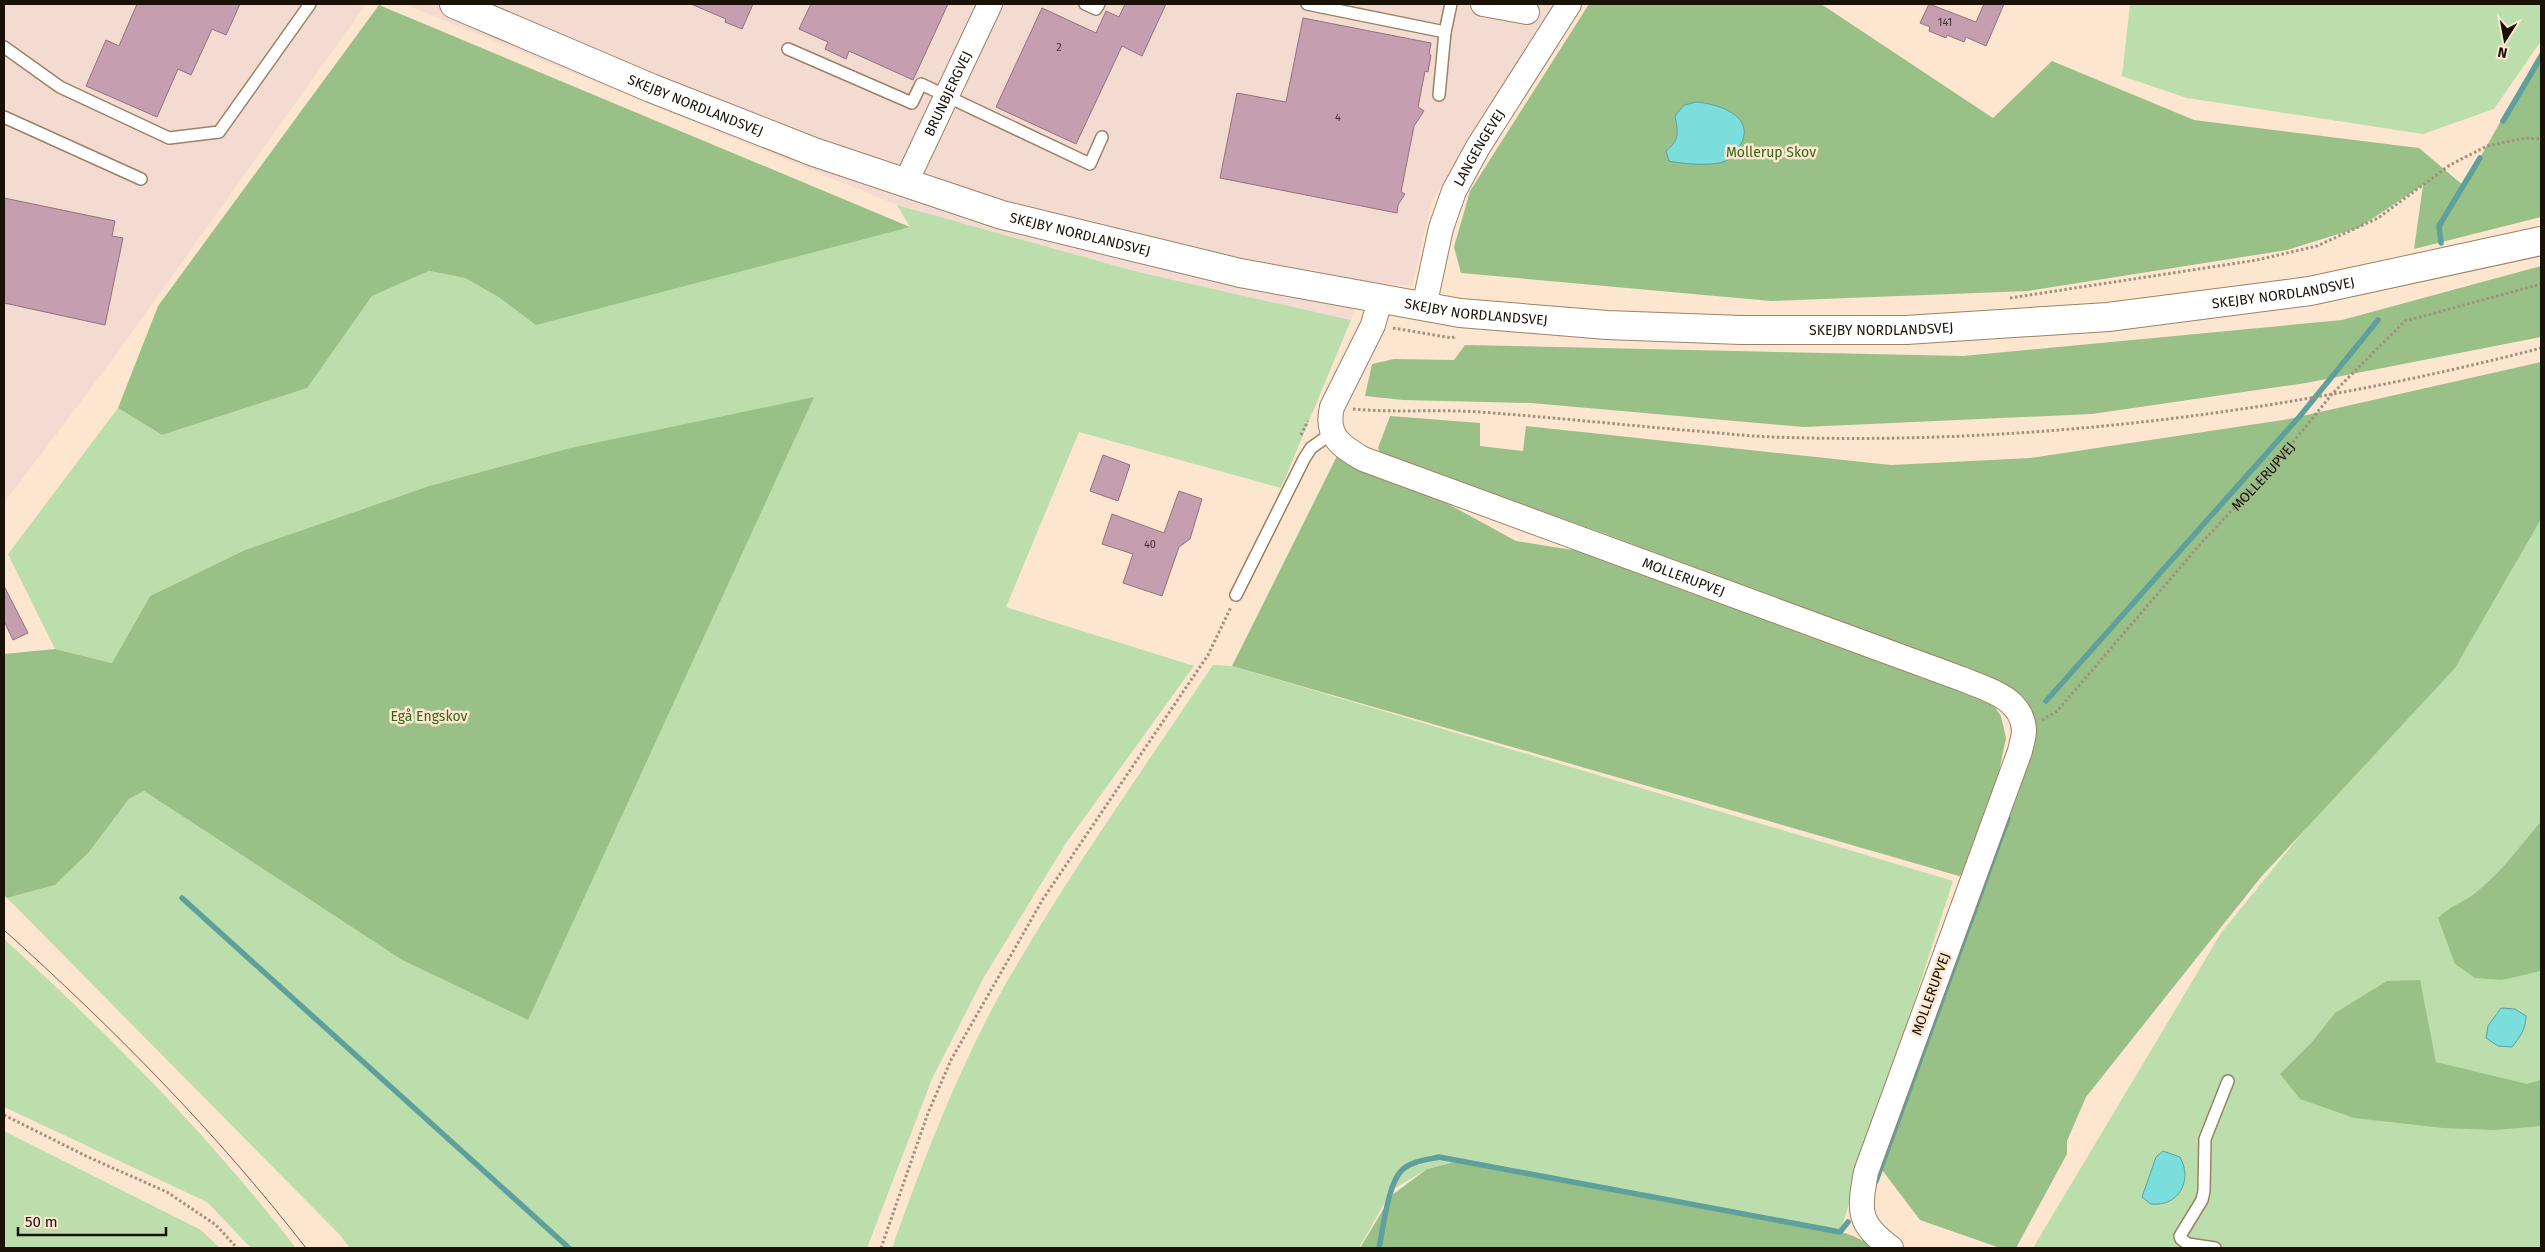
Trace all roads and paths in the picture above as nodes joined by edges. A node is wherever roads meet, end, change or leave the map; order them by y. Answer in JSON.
{"nodes":[{"id":1,"x":310,"y":4,"type":"edge"},
{"id":2,"x":454,"y":4,"type":"edge"},
{"id":3,"x":990,"y":4,"type":"edge"},
{"id":4,"x":1086,"y":4,"type":"edge"},
{"id":5,"x":1099,"y":4,"type":"edge"},
{"id":6,"x":1307,"y":4,"type":"edge"},
{"id":7,"x":1451,"y":4,"type":"edge"},
{"id":8,"x":1484,"y":4,"type":"edge"},
{"id":9,"x":1569,"y":4,"type":"edge"},
{"id":10,"x":1527,"y":12,"type":"dead end"},
{"id":11,"x":1445,"y":32,"type":"junction"},
{"id":12,"x":4,"y":47,"type":"edge"},
{"id":13,"x":788,"y":49,"type":"dead end"},
{"id":14,"x":1438,"y":95,"type":"dead end"},
{"id":15,"x":947,"y":96,"type":"junction"},
{"id":16,"x":4,"y":117,"type":"edge"},
{"id":17,"x":1102,"y":137,"type":"dead end"},
{"id":18,"x":2541,"y":139,"type":"edge"},
{"id":19,"x":141,"y":179,"type":"dead end"},
{"id":20,"x":905,"y":184,"type":"junction"},
{"id":21,"x":2541,"y":241,"type":"edge"},
{"id":22,"x":2541,"y":284,"type":"edge"},
{"id":23,"x":2006,"y":298,"type":"dead end"},
{"id":24,"x":1424,"y":307,"type":"junction"},
{"id":25,"x":1376,"y":312,"type":"junction"},
{"id":26,"x":1460,"y":313,"type":"junction"},
{"id":27,"x":2541,"y":348,"type":"edge"},
{"id":28,"x":2332,"y":394,"type":"junction"},
{"id":29,"x":1332,"y":407,"type":"junction"},
{"id":30,"x":1332,"y":433,"type":"junction"},
{"id":31,"x":1236,"y":595,"type":"joint"},
{"id":32,"x":2024,"y":731,"type":"junction"},
{"id":33,"x":2228,"y":1081,"type":"dead end"},
{"id":34,"x":4,"y":1114,"type":"edge"},
{"id":35,"x":236,"y":1248,"type":"edge"},
{"id":36,"x":881,"y":1248,"type":"edge"},
{"id":37,"x":1891,"y":1248,"type":"edge"},
{"id":38,"x":2215,"y":1248,"type":"edge"}],
"edges":[{"from":1,"to":12,"type":"lane"},
{"from":2,"to":20,"type":"street","name":"SKEJBY NORDLANDSVEJ"},
{"from":3,"to":15,"type":"street","name":"BRUNBJERGVEJ"},
{"from":4,"to":5,"type":"lane"},
{"from":6,"to":11,"type":"lane"},
{"from":7,"to":11,"type":"lane"},
{"from":8,"to":10,"type":"street"},
{"from":9,"to":24,"type":"street","name":"LANGENGEVEJ"},
{"from":11,"to":14,"type":"lane"},
{"from":13,"to":15,"type":"lane"},
{"from":15,"to":17,"type":"lane"},
{"from":15,"to":20,"type":"street","name":"BRUNBJERGVEJ"},
{"from":16,"to":19,"type":"lane"},
{"from":18,"to":23,"type":"path"},
{"from":20,"to":25,"type":"street","name":"SKEJBY NORDLANDSVEJ"},
{"from":21,"to":26,"type":"street","name":"SKEJBY NORDLANDSVEJ"},
{"from":22,"to":28,"type":"path","name":"MOLLERUPVEJ"},
{"from":24,"to":25,"type":"street","name":"SKEJBY NORDLANDSVEJ"},
{"from":24,"to":26,"type":"street","name":"SKEJBY NORDLANDSVEJ"},
{"from":25,"to":26,"type":"path"},
{"from":25,"to":29,"type":"street"},
{"from":27,"to":28,"type":"path"},
{"from":28,"to":29,"type":"path"},
{"from":28,"to":32,"type":"path","name":"MOLLERUPVEJ"},
{"from":29,"to":30,"type":"street"},
{"from":30,"to":31,"type":"lane"},
{"from":30,"to":32,"type":"street","name":"MOLLERUPVEJ"},
{"from":31,"to":36,"type":"path"},
{"from":32,"to":37,"type":"street","name":"MOLLERUPVEJ"},
{"from":33,"to":38,"type":"lane"},
{"from":34,"to":35,"type":"path"}]}
